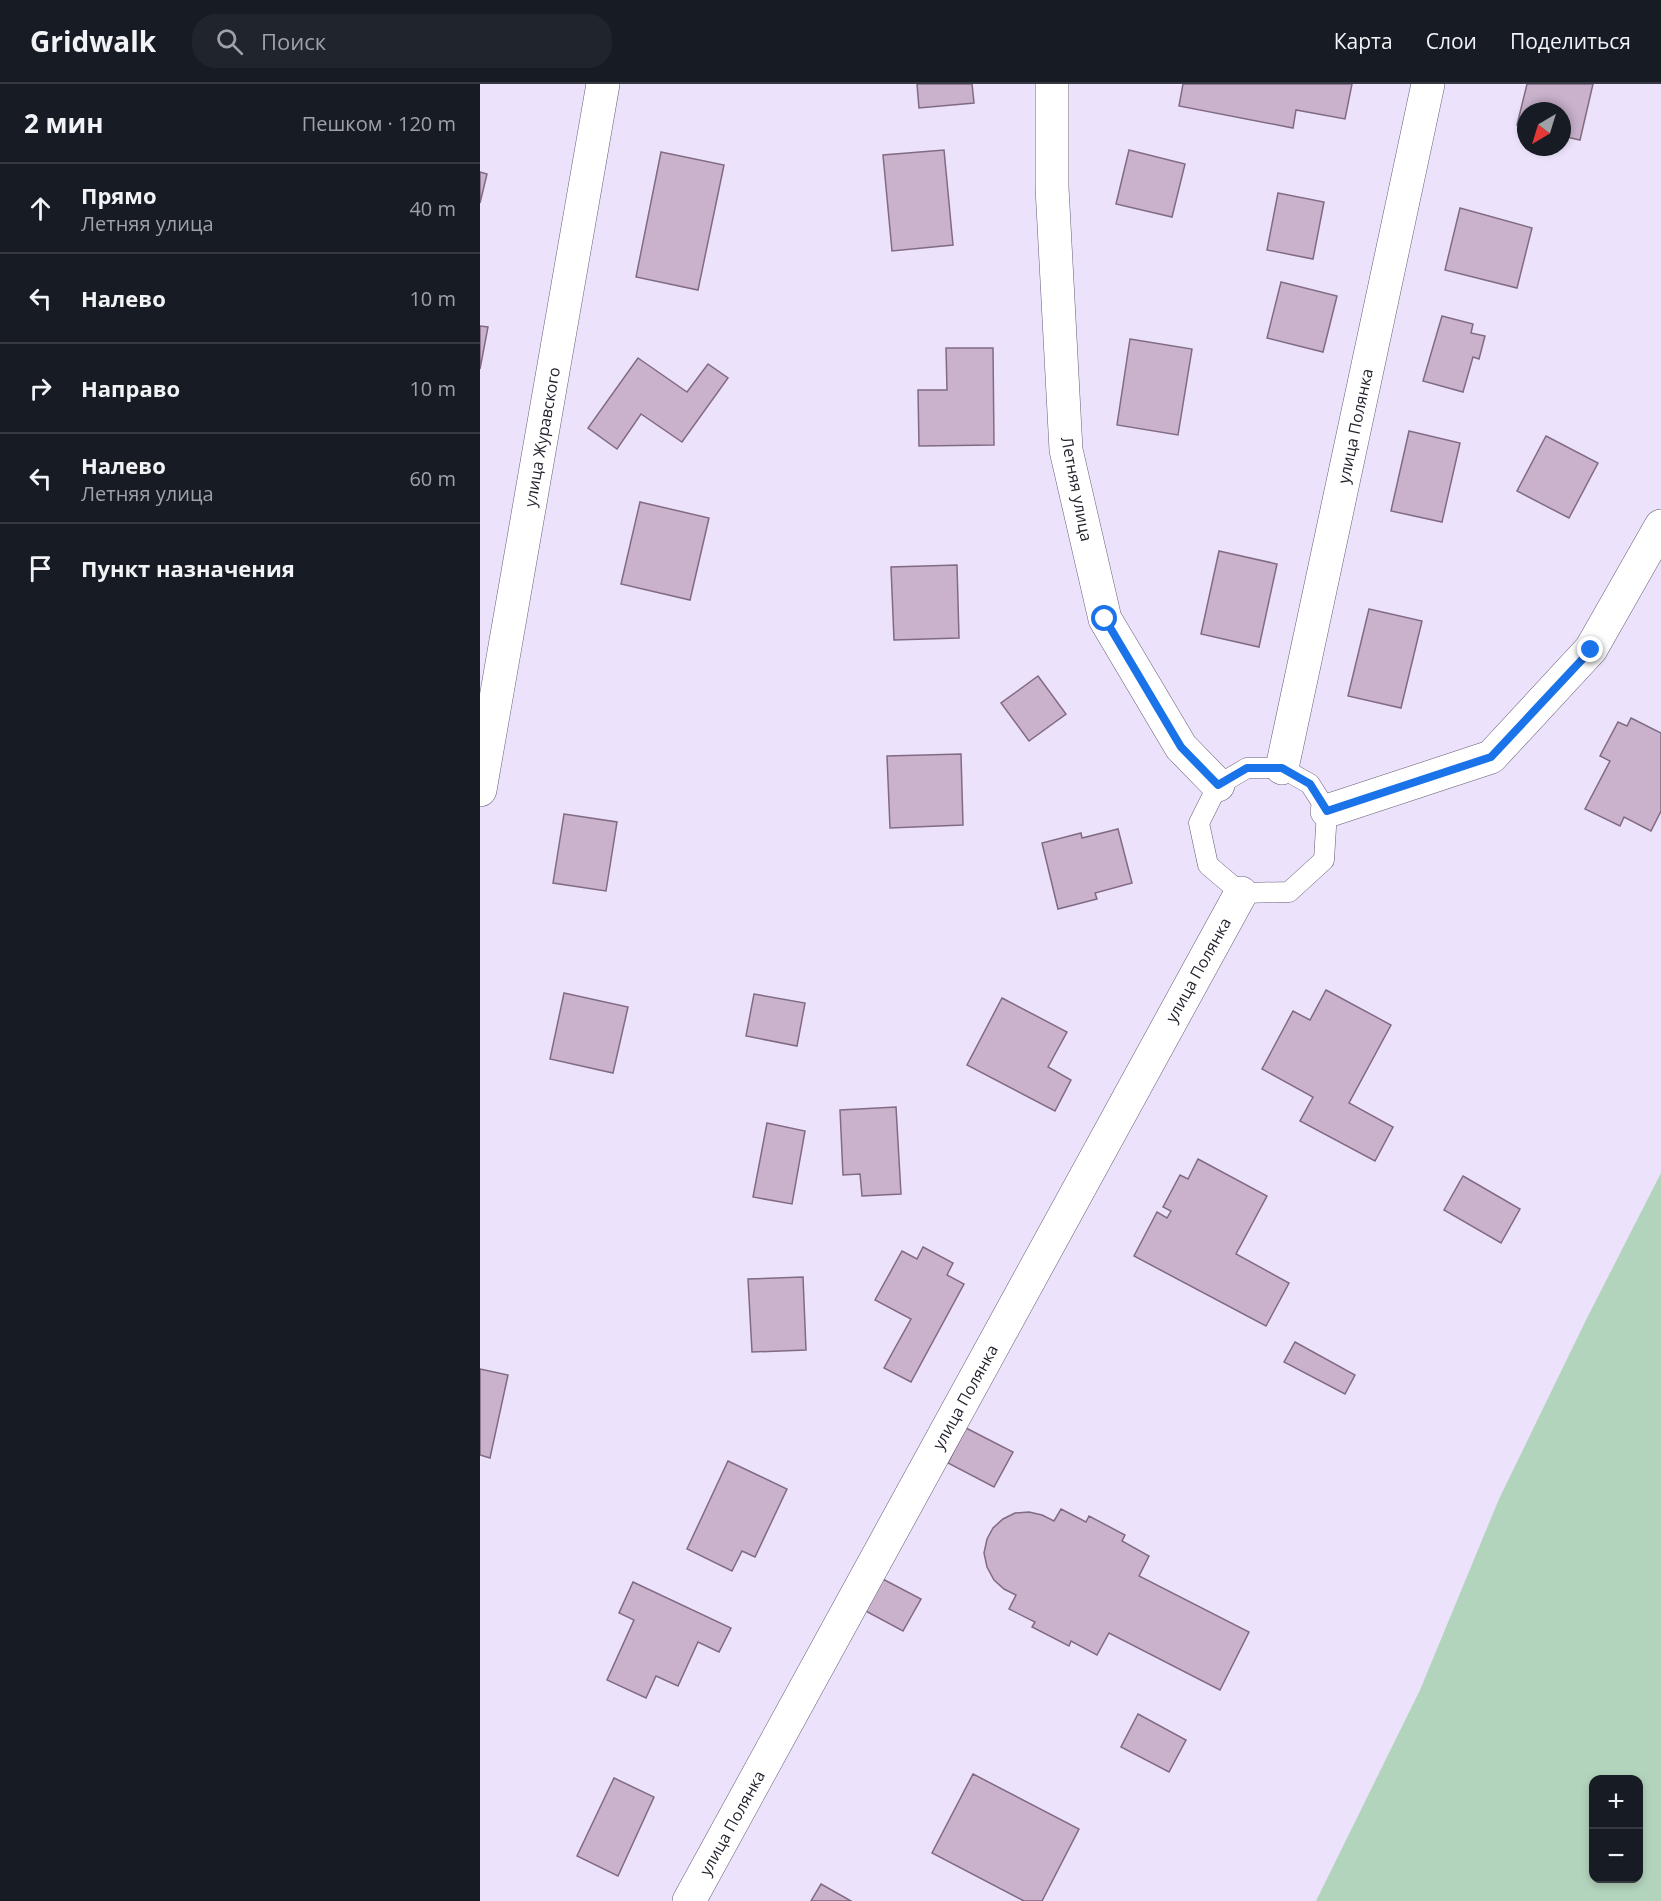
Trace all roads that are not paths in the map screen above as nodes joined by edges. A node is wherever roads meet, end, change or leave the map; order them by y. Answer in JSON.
{"nodes":[{"id":1,"x":603,"y":84,"type":"edge"},
{"id":2,"x":1052,"y":84,"type":"edge"},
{"id":3,"x":1428,"y":84,"type":"edge"},
{"id":4,"x":1661,"y":526,"type":"edge"},
{"id":5,"x":492,"y":653,"type":"edge"},
{"id":6,"x":1282,"y":768,"type":"junction"},
{"id":7,"x":1218,"y":785,"type":"junction"},
{"id":8,"x":480,"y":790,"type":"edge"},
{"id":9,"x":1327,"y":811,"type":"junction"},
{"id":10,"x":1240,"y":893,"type":"junction"},
{"id":11,"x":689,"y":1901,"type":"edge"}],
"edges":[{"from":1,"to":5,"type":"street","name":"улица Журавского"},
{"from":2,"to":7,"type":"street","name":"Летняя улица"},
{"from":3,"to":6,"type":"street","name":"улица Полянка"},
{"from":4,"to":9,"type":"street"},
{"from":5,"to":8,"type":"street","name":"улица Журавского"},
{"from":6,"to":7,"type":"lane"},
{"from":6,"to":9,"type":"lane"},
{"from":7,"to":10,"type":"lane"},
{"from":9,"to":10,"type":"lane"},
{"from":10,"to":11,"type":"street","name":"улица Полянка"}]}
